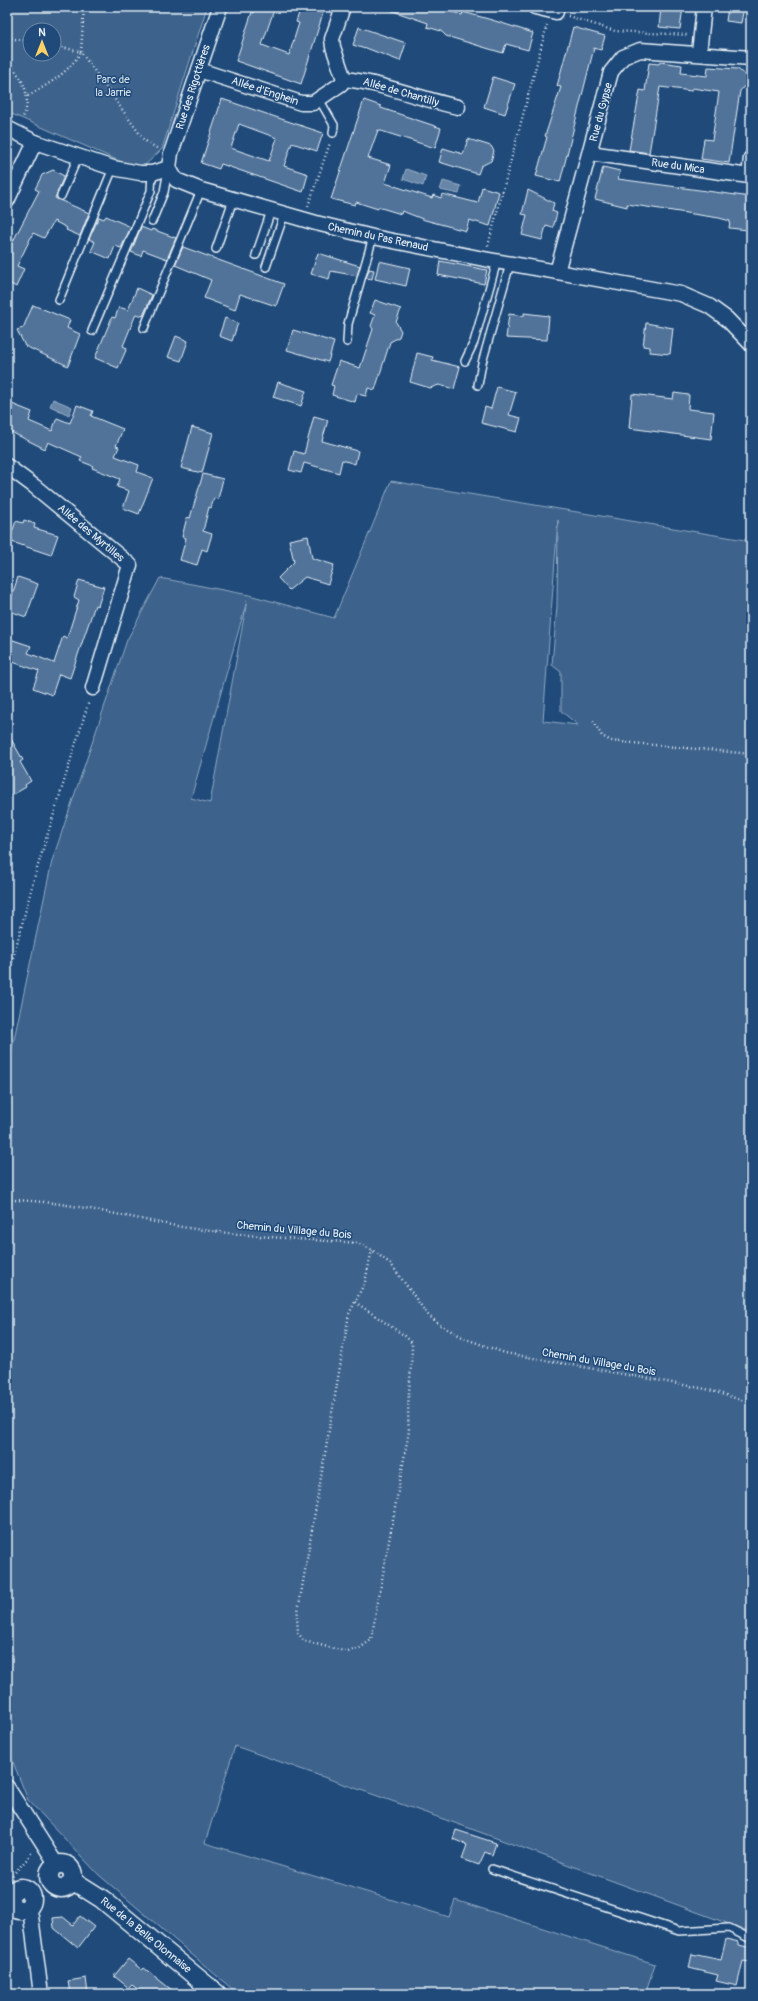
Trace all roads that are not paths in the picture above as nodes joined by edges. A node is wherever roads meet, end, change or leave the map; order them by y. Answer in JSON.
{"nodes":[{"id":1,"x":220,"y":7,"type":"edge"},
{"id":2,"x":343,"y":7,"type":"edge"},
{"id":3,"x":704,"y":7,"type":"edge"},
{"id":4,"x":699,"y":53,"type":"junction"},
{"id":5,"x":751,"y":58,"type":"edge"},
{"id":6,"x":199,"y":70,"type":"junction"},
{"id":7,"x":344,"y":79,"type":"junction"},
{"id":8,"x":319,"y":99,"type":"junction"},
{"id":9,"x":458,"y":107,"type":"dead end"},
{"id":10,"x":11,"y":130,"type":"edge"},
{"id":11,"x":333,"y":133,"type":"road end"},
{"id":12,"x":35,"y":142,"type":"junction"},
{"id":13,"x":590,"y":153,"type":"junction"},
{"id":14,"x":78,"y":157,"type":"junction"},
{"id":15,"x":751,"y":158,"type":"edge"},
{"id":16,"x":113,"y":168,"type":"junction"},
{"id":17,"x":168,"y":168,"type":"junction"},
{"id":18,"x":152,"y":173,"type":"junction"},
{"id":19,"x":201,"y":190,"type":"junction"},
{"id":20,"x":61,"y":196,"type":"dead end"},
{"id":21,"x":234,"y":200,"type":"junction"},
{"id":22,"x":7,"y":201,"type":"edge"},
{"id":23,"x":278,"y":213,"type":"junction"},
{"id":24,"x":152,"y":221,"type":"dead end"},
{"id":25,"x":372,"y":237,"type":"junction"},
{"id":26,"x":216,"y":248,"type":"dead end"},
{"id":27,"x":256,"y":255,"type":"dead end"},
{"id":28,"x":497,"y":261,"type":"junction"},
{"id":29,"x":266,"y":267,"type":"dead end"},
{"id":30,"x":557,"y":272,"type":"junction"},
{"id":31,"x":59,"y":300,"type":"dead end"},
{"id":32,"x":144,"y":328,"type":"dead end"},
{"id":33,"x":92,"y":330,"type":"dead end"},
{"id":34,"x":347,"y":342,"type":"dead end"},
{"id":35,"x":751,"y":344,"type":"edge"},
{"id":36,"x":465,"y":361,"type":"dead end"},
{"id":37,"x":478,"y":385,"type":"dead end"},
{"id":38,"x":7,"y":466,"type":"edge"},
{"id":39,"x":93,"y":688,"type":"road end"},
{"id":40,"x":7,"y":1787,"type":"edge"},
{"id":41,"x":57,"y":1865,"type":"junction"},
{"id":42,"x":492,"y":1869,"type":"dead end"},
{"id":43,"x":72,"y":1880,"type":"junction"},
{"id":44,"x":51,"y":1883,"type":"junction"},
{"id":45,"x":19,"y":1902,"type":"edge"},
{"id":46,"x":751,"y":1939,"type":"edge"},
{"id":47,"x":41,"y":1994,"type":"edge"},
{"id":48,"x":217,"y":1994,"type":"edge"}],
"edges":[{"from":1,"to":6,"type":"street","name":"Rue des Rigottières"},
{"from":2,"to":7,"type":"street"},
{"from":3,"to":4,"type":"street"},
{"from":4,"to":5,"type":"street","name":"Rue du Gypse"},
{"from":4,"to":13,"type":"street","name":"Rue du Gypse"},
{"from":6,"to":8,"type":"street","name":"Allée d'Enghein"},
{"from":6,"to":17,"type":"street","name":"Rue des Rigottières"},
{"from":7,"to":8,"type":"street","name":"Allée d'Enghein"},
{"from":7,"to":9,"type":"street","name":"Allée de Chantilly"},
{"from":8,"to":11,"type":"lane"},
{"from":10,"to":12,"type":"street"},
{"from":12,"to":14,"type":"street"},
{"from":12,"to":22,"type":"street"},
{"from":13,"to":15,"type":"street","name":"Rue du Mica"},
{"from":13,"to":30,"type":"street","name":"Rue du Gypse"},
{"from":14,"to":16,"type":"street"},
{"from":14,"to":20,"type":"lane"},
{"from":16,"to":18,"type":"street"},
{"from":16,"to":31,"type":"lane"},
{"from":17,"to":18,"type":"street"},
{"from":17,"to":19,"type":"street","name":"Chemin du Pas Renaud"},
{"from":17,"to":24,"type":"lane"},
{"from":18,"to":33,"type":"lane"},
{"from":19,"to":21,"type":"street","name":"Chemin du Pas Renaud"},
{"from":19,"to":32,"type":"lane"},
{"from":21,"to":23,"type":"street","name":"Chemin du Pas Renaud"},
{"from":21,"to":26,"type":"lane"},
{"from":23,"to":25,"type":"street","name":"Chemin du Pas Renaud"},
{"from":23,"to":27,"type":"lane"},
{"from":23,"to":29,"type":"lane"},
{"from":25,"to":28,"type":"street","name":"Chemin du Pas Renaud"},
{"from":25,"to":34,"type":"lane"},
{"from":28,"to":30,"type":"street","name":"Chemin du Pas Renaud"},
{"from":28,"to":36,"type":"lane"},
{"from":28,"to":37,"type":"lane"},
{"from":30,"to":35,"type":"street","name":"Chemin du Pas Renaud"},
{"from":38,"to":39,"type":"street","name":"Allée des Myrtilles"},
{"from":40,"to":41,"type":"street"},
{"from":41,"to":43,"type":"street"},
{"from":41,"to":44,"type":"street"},
{"from":42,"to":46,"type":"lane"},
{"from":43,"to":44,"type":"street"},
{"from":43,"to":48,"type":"street","name":"Rue de la Belle Olonnaise"},
{"from":44,"to":45,"type":"street"},
{"from":45,"to":47,"type":"street"}]}
